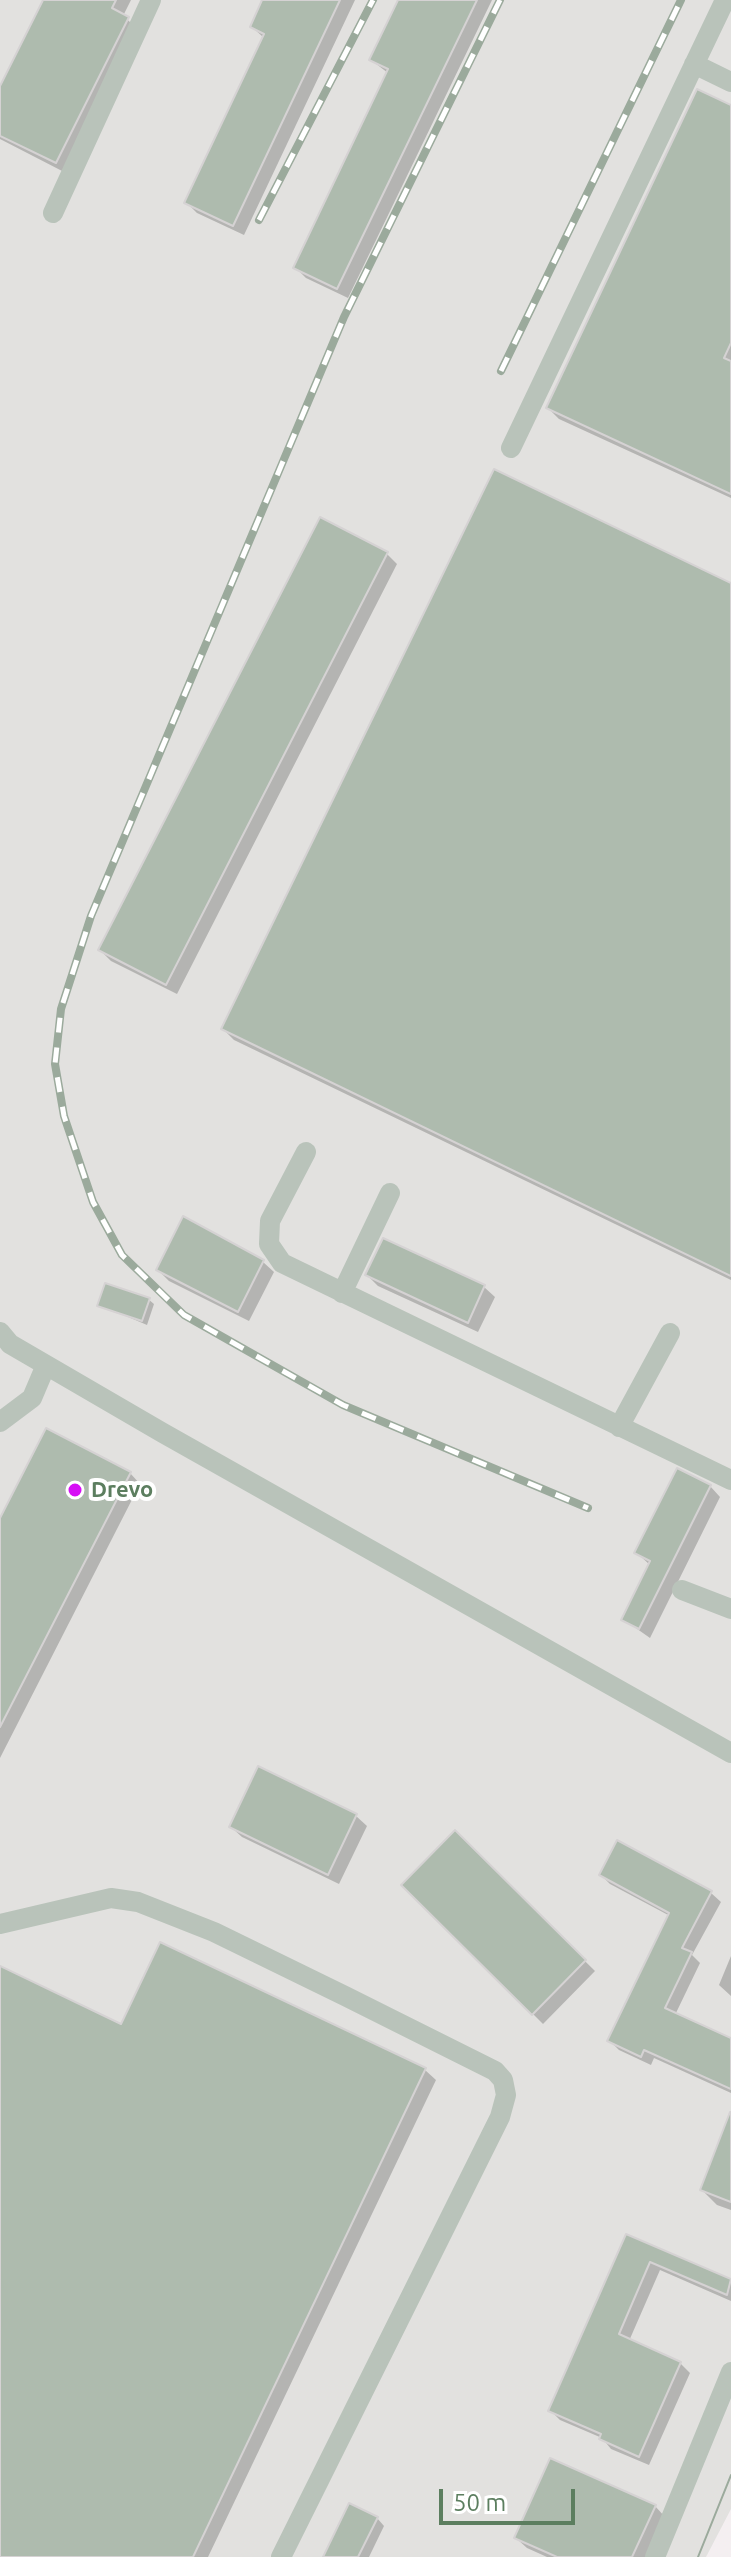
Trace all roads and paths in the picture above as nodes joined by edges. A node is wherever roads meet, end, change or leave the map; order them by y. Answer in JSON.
{"nodes":[{"id":1,"x":151,"y":0,"type":"edge"},
{"id":2,"x":725,"y":0,"type":"edge"},
{"id":3,"x":694,"y":64,"type":"junction"},
{"id":4,"x":731,"y":82,"type":"edge"},
{"id":5,"x":53,"y":213,"type":"dead end"},
{"id":6,"x":511,"y":448,"type":"dead end"},
{"id":7,"x":306,"y":1152,"type":"dead end"},
{"id":8,"x":390,"y":1193,"type":"dead end"},
{"id":9,"x":342,"y":1293,"type":"junction"},
{"id":10,"x":0,"y":1332,"type":"edge"},
{"id":11,"x":670,"y":1333,"type":"dead end"},
{"id":12,"x":46,"y":1365,"type":"junction"},
{"id":13,"x":0,"y":1422,"type":"edge"},
{"id":14,"x":619,"y":1427,"type":"junction"},
{"id":15,"x":731,"y":1480,"type":"edge"},
{"id":16,"x":682,"y":1590,"type":"dead end"},
{"id":17,"x":731,"y":1609,"type":"edge"},
{"id":18,"x":731,"y":1753,"type":"edge"},
{"id":19,"x":0,"y":1924,"type":"edge"},
{"id":20,"x":731,"y":2372,"type":"edge"},
{"id":21,"x":281,"y":2557,"type":"edge"},
{"id":22,"x":655,"y":2557,"type":"edge"}],
"edges":[{"from":1,"to":5,"type":"street"},
{"from":2,"to":3,"type":"street"},
{"from":3,"to":4,"type":"street"},
{"from":3,"to":6,"type":"street"},
{"from":7,"to":9,"type":"street"},
{"from":8,"to":9,"type":"street"},
{"from":9,"to":14,"type":"street"},
{"from":10,"to":12,"type":"street"},
{"from":11,"to":14,"type":"street"},
{"from":12,"to":13,"type":"street"},
{"from":12,"to":18,"type":"street"},
{"from":14,"to":15,"type":"street"},
{"from":16,"to":17,"type":"street"},
{"from":19,"to":21,"type":"street"},
{"from":20,"to":22,"type":"street"}]}
